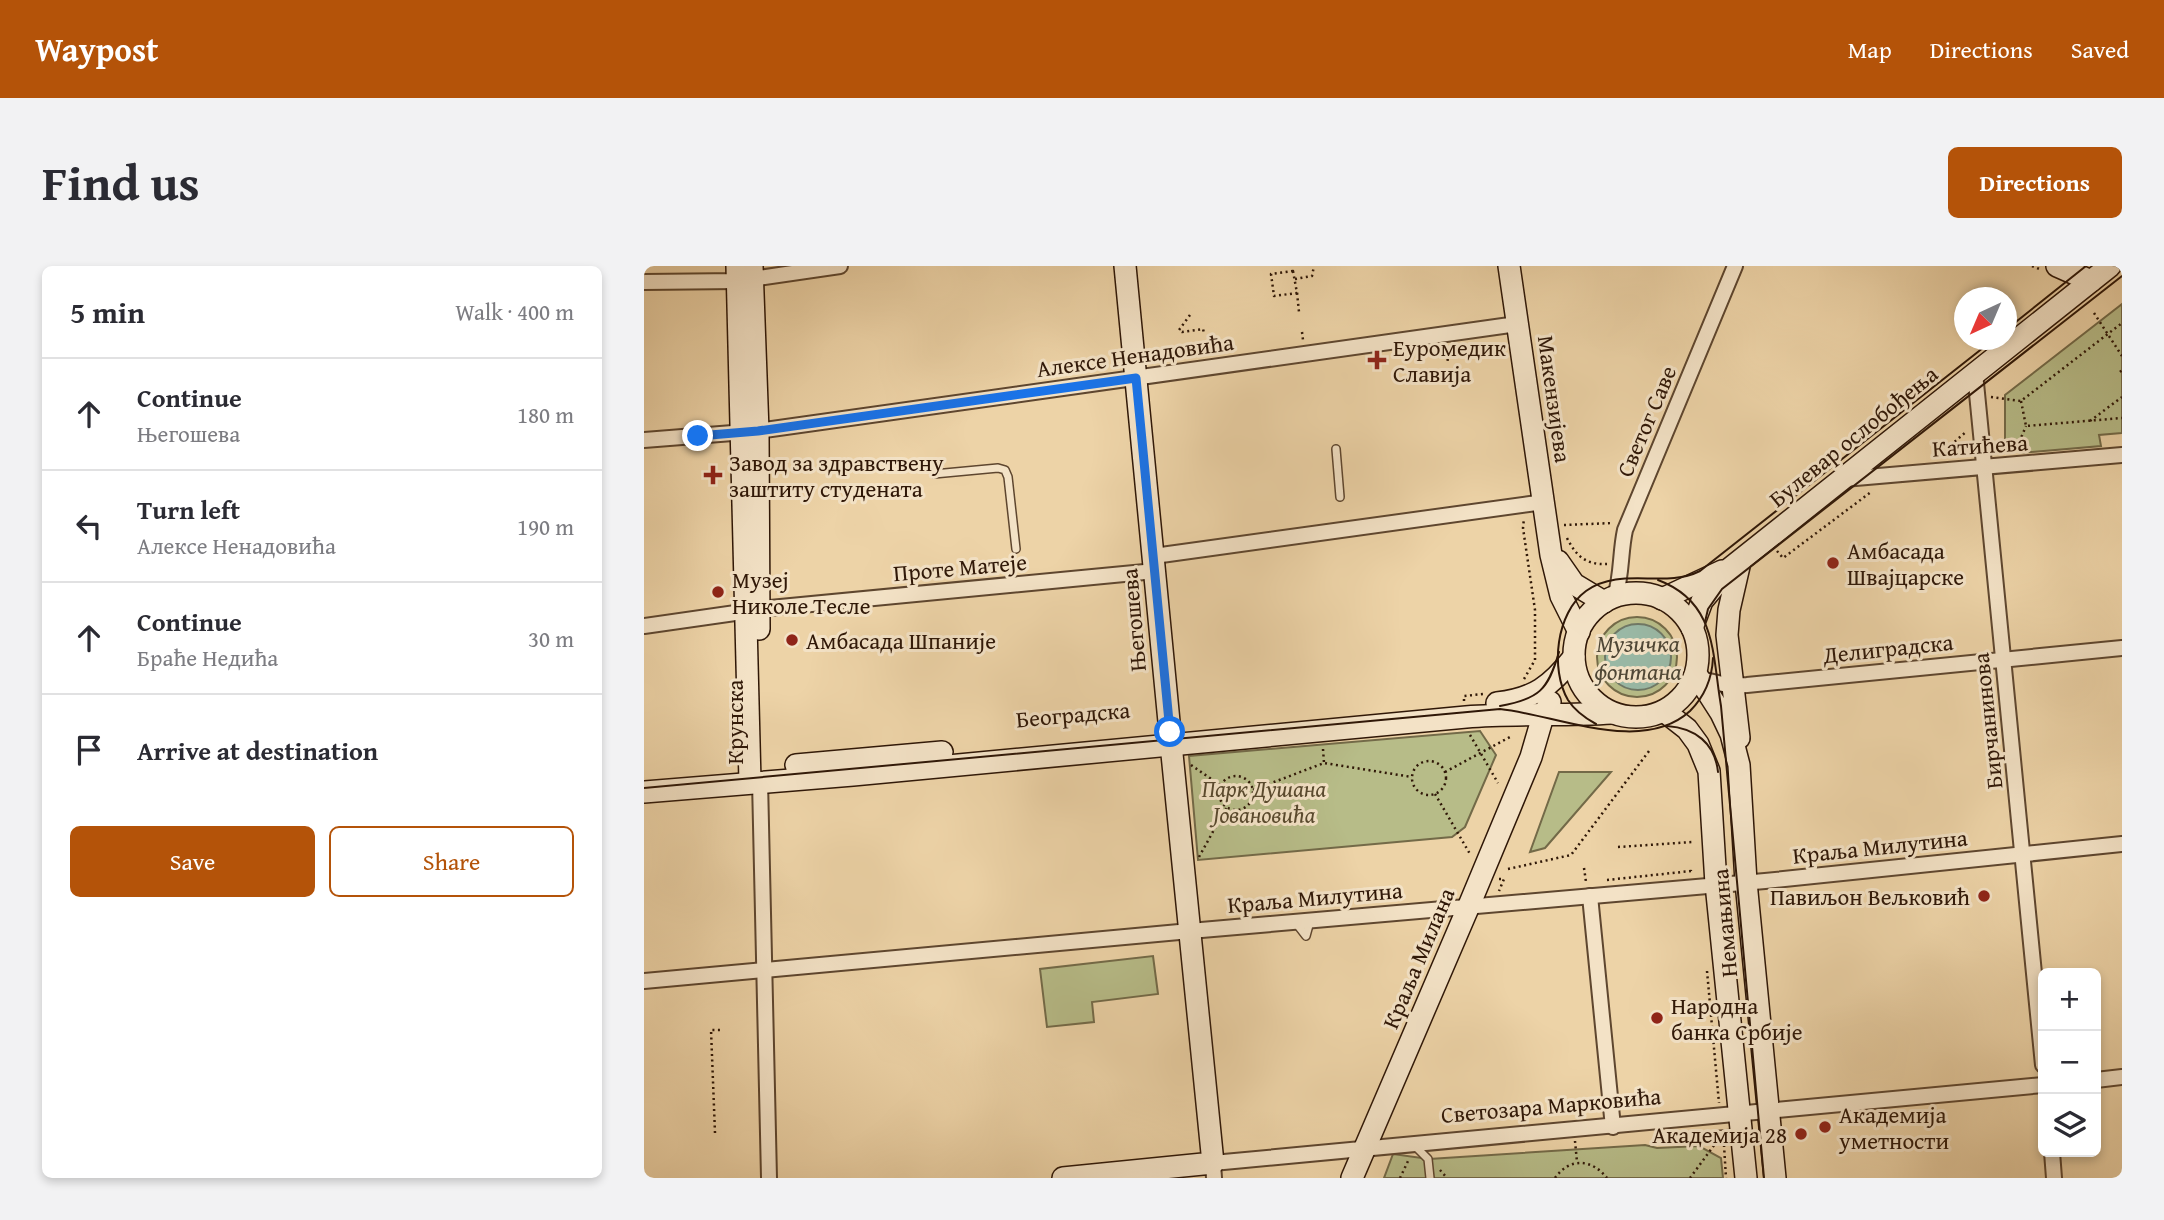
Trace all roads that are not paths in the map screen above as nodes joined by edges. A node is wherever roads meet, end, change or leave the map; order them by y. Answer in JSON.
{"nodes":[{"id":1,"x":840,"y":266,"type":"edge"},
{"id":2,"x":1125,"y":266,"type":"edge"},
{"id":3,"x":1509,"y":266,"type":"edge"},
{"id":4,"x":1735,"y":266,"type":"edge"},
{"id":5,"x":2057,"y":266,"type":"edge"},
{"id":6,"x":2110,"y":266,"type":"edge"},
{"id":7,"x":745,"y":273,"type":"edge"},
{"id":8,"x":2091,"y":281,"type":"junction"},
{"id":9,"x":644,"y":282,"type":"edge"},
{"id":10,"x":1517,"y":324,"type":"junction"},
{"id":11,"x":1975,"y":373,"type":"junction"},
{"id":12,"x":1136,"y":378,"type":"junction"},
{"id":13,"x":750,"y":432,"type":"junction"},
{"id":14,"x":644,"y":440,"type":"edge"},
{"id":15,"x":1336,"y":449,"type":"dead end"},
{"id":16,"x":2122,"y":455,"type":"edge"},
{"id":17,"x":1980,"y":464,"type":"junction"},
{"id":18,"x":934,"y":474,"type":"dead end"},
{"id":19,"x":1842,"y":479,"type":"junction"},
{"id":20,"x":1340,"y":497,"type":"dead end"},
{"id":21,"x":1544,"y":502,"type":"junction"},
{"id":22,"x":1559,"y":534,"type":"junction"},
{"id":23,"x":1016,"y":550,"type":"dead end"},
{"id":24,"x":1154,"y":563,"type":"junction"},
{"id":25,"x":1734,"y":565,"type":"junction"},
{"id":26,"x":1610,"y":599,"type":"junction"},
{"id":27,"x":1662,"y":599,"type":"junction"},
{"id":28,"x":752,"y":611,"type":"junction"},
{"id":29,"x":644,"y":626,"type":"edge"},
{"id":30,"x":1692,"y":628,"type":"junction"},
{"id":31,"x":1579,"y":632,"type":"junction"},
{"id":32,"x":2122,"y":648,"type":"edge"},
{"id":33,"x":2004,"y":660,"type":"junction"},
{"id":34,"x":1575,"y":663,"type":"junction"},
{"id":35,"x":1698,"y":677,"type":"junction"},
{"id":36,"x":1732,"y":686,"type":"junction"},
{"id":37,"x":1664,"y":711,"type":"junction"},
{"id":38,"x":1612,"y":713,"type":"junction"},
{"id":39,"x":1507,"y":714,"type":"junction"},
{"id":40,"x":1544,"y":714,"type":"junction"},
{"id":41,"x":1576,"y":715,"type":"junction"},
{"id":42,"x":1170,"y":738,"type":"junction"},
{"id":43,"x":1531,"y":757,"type":"junction"},
{"id":44,"x":1739,"y":765,"type":"junction"},
{"id":45,"x":755,"y":775,"type":"junction"},
{"id":46,"x":644,"y":778,"type":"edge"},
{"id":47,"x":644,"y":792,"type":"edge"},
{"id":48,"x":2122,"y":844,"type":"edge"},
{"id":49,"x":2024,"y":855,"type":"junction"},
{"id":50,"x":1746,"y":883,"type":"junction"},
{"id":51,"x":1716,"y":884,"type":"junction"},
{"id":52,"x":1588,"y":889,"type":"junction"},
{"id":53,"x":1468,"y":908,"type":"junction"},
{"id":54,"x":1313,"y":920,"type":"junction"},
{"id":55,"x":1295,"y":922,"type":"junction"},
{"id":56,"x":1190,"y":931,"type":"junction"},
{"id":57,"x":763,"y":971,"type":"junction"},
{"id":58,"x":644,"y":981,"type":"edge"},
{"id":59,"x":2040,"y":1031,"type":"edge"},
{"id":60,"x":2122,"y":1077,"type":"edge"},
{"id":61,"x":2101,"y":1079,"type":"edge"},
{"id":62,"x":2038,"y":1085,"type":"edge"},
{"id":63,"x":1768,"y":1112,"type":"junction"},
{"id":64,"x":1612,"y":1127,"type":"junction"},
{"id":65,"x":1735,"y":1127,"type":"junction"},
{"id":66,"x":1662,"y":1139,"type":"dead end"},
{"id":67,"x":1364,"y":1149,"type":"junction"},
{"id":68,"x":1412,"y":1149,"type":"junction"},
{"id":69,"x":2052,"y":1157,"type":"edge"},
{"id":70,"x":1214,"y":1171,"type":"edge"},
{"id":71,"x":769,"y":1178,"type":"edge"},
{"id":72,"x":1063,"y":1178,"type":"edge"},
{"id":73,"x":1352,"y":1178,"type":"edge"},
{"id":74,"x":1430,"y":1178,"type":"edge"},
{"id":75,"x":1746,"y":1178,"type":"edge"},
{"id":76,"x":1775,"y":1178,"type":"edge"},
{"id":77,"x":2054,"y":1178,"type":"edge"}],
"edges":[{"from":1,"to":7,"type":"street"},
{"from":2,"to":12,"type":"main road","name":"Његошева"},
{"from":3,"to":10,"type":"main road","name":"Макензијева"},
{"from":4,"to":26,"type":"street","name":"Светог Саве"},
{"from":5,"to":8,"type":"main road"},
{"from":6,"to":8,"type":"main road","name":"Булевар ослобођења"},
{"from":7,"to":9,"type":"street"},
{"from":7,"to":13,"type":"main road","name":"Крунска"},
{"from":8,"to":11,"type":"main road","name":"Булевар ослобођења"},
{"from":10,"to":12,"type":"street","name":"Алексе Ненадовића"},
{"from":10,"to":21,"type":"main road","name":"Макензијева"},
{"from":11,"to":17,"type":"street","name":"Бирчанинова"},
{"from":11,"to":19,"type":"main road","name":"Булевар ослобођења"},
{"from":12,"to":13,"type":"street","name":"Алексе Ненадовића"},
{"from":12,"to":24,"type":"main road","name":"Његошева"},
{"from":13,"to":14,"type":"street","name":"Алексе Ненадовића"},
{"from":13,"to":28,"type":"main road","name":"Крунска"},
{"from":15,"to":20,"type":"lane"},
{"from":16,"to":17,"type":"street","name":"Катићева"},
{"from":17,"to":19,"type":"street","name":"Катићева"},
{"from":17,"to":33,"type":"street","name":"Бирчанинова"},
{"from":18,"to":23,"type":"lane"},
{"from":19,"to":25,"type":"main road","name":"Булевар ослобођења"},
{"from":21,"to":22,"type":"main road","name":"Макензијева"},
{"from":21,"to":24,"type":"street","name":"Проте Матеје"},
{"from":22,"to":26,"type":"main road","name":"Макензијева"},
{"from":22,"to":31,"type":"main road","name":"Макензијева"},
{"from":24,"to":28,"type":"street","name":"Проте Матеје"},
{"from":24,"to":42,"type":"main road","name":"Његошева"},
{"from":25,"to":27,"type":"main road","name":"Булевар ослобођења"},
{"from":25,"to":30,"type":"main road","name":"Булевар ослобођења"},
{"from":25,"to":36,"type":"main road"},
{"from":26,"to":27,"type":"main road"},
{"from":26,"to":31,"type":"main road"},
{"from":27,"to":30,"type":"main road"},
{"from":28,"to":29,"type":"street","name":"Проте Матеје"},
{"from":28,"to":45,"type":"main road","name":"Крунска"},
{"from":30,"to":35,"type":"main road"},
{"from":31,"to":34,"type":"main road"},
{"from":32,"to":33,"type":"street","name":"Делиградска"},
{"from":33,"to":36,"type":"street","name":"Делиградска"},
{"from":33,"to":49,"type":"street","name":"Бирчанинова"},
{"from":34,"to":38,"type":"main road"},
{"from":34,"to":40,"type":"main road","name":"Краља Милана"},
{"from":34,"to":42,"type":"main road","name":"Београдска"},
{"from":35,"to":36,"type":"street","name":"Делиградска"},
{"from":35,"to":37,"type":"main road"},
{"from":35,"to":44,"type":"main road","name":"Немањина"},
{"from":36,"to":44,"type":"main road"},
{"from":37,"to":38,"type":"main road"},
{"from":37,"to":51,"type":"main road","name":"Немањина"},
{"from":38,"to":41,"type":"main road"},
{"from":39,"to":40,"type":"main road","name":"Београдска"},
{"from":39,"to":42,"type":"main road","name":"Београдска"},
{"from":39,"to":43,"type":"main road"},
{"from":40,"to":41,"type":"main road","name":"Београдска"},
{"from":40,"to":43,"type":"main road","name":"Краља Милана"},
{"from":41,"to":43,"type":"main road","name":"Краља Милана"},
{"from":42,"to":45,"type":"main road","name":"Београдска"},
{"from":42,"to":56,"type":"main road","name":"Његошева"},
{"from":43,"to":53,"type":"main road","name":"Краља Милана"},
{"from":44,"to":50,"type":"main road","name":"Немањина"},
{"from":45,"to":46,"type":"main road","name":"Београдска"},
{"from":45,"to":47,"type":"main road","name":"Београдска"},
{"from":45,"to":57,"type":"street","name":"Крунска"},
{"from":48,"to":49,"type":"street","name":"Краља Милутина"},
{"from":49,"to":50,"type":"street","name":"Краља Милутина"},
{"from":49,"to":59,"type":"street","name":"Бирчанинова"},
{"from":50,"to":51,"type":"street","name":"Краља Милутина"},
{"from":50,"to":63,"type":"main road","name":"Немањина"},
{"from":51,"to":52,"type":"street","name":"Краља Милутина"},
{"from":51,"to":65,"type":"main road","name":"Немањина"},
{"from":52,"to":53,"type":"street","name":"Краља Милутина"},
{"from":52,"to":64,"type":"street"},
{"from":53,"to":54,"type":"street","name":"Краља Милутина"},
{"from":53,"to":67,"type":"main road","name":"Краља Милана"},
{"from":54,"to":55,"type":"street","name":"Краља Милутина"},
{"from":54,"to":55,"type":"lane"},
{"from":55,"to":56,"type":"street","name":"Краља Милутина"},
{"from":56,"to":57,"type":"street","name":"Краља Милутина"},
{"from":56,"to":70,"type":"main road","name":"Његошева"},
{"from":57,"to":58,"type":"street","name":"Краља Милутина"},
{"from":57,"to":71,"type":"street","name":"Крунска"},
{"from":60,"to":61,"type":"street"},
{"from":62,"to":63,"type":"street","name":"Светозара Марковића"},
{"from":63,"to":65,"type":"street","name":"Светозара Марковића"},
{"from":63,"to":76,"type":"main road","name":"Немањина"},
{"from":64,"to":65,"type":"street","name":"Светозара Марковића"},
{"from":64,"to":68,"type":"street","name":"Светозара Марковића"},
{"from":65,"to":66,"type":"lane"},
{"from":65,"to":75,"type":"main road","name":"Немањина"},
{"from":67,"to":68,"type":"street","name":"Светозара Марковића"},
{"from":67,"to":70,"type":"street","name":"Светозара Марковића"},
{"from":67,"to":73,"type":"main road","name":"Краља Милана"},
{"from":68,"to":74,"type":"lane"},
{"from":69,"to":77,"type":"street"},
{"from":70,"to":72,"type":"main road","name":"Светозара Марковића"}]}
